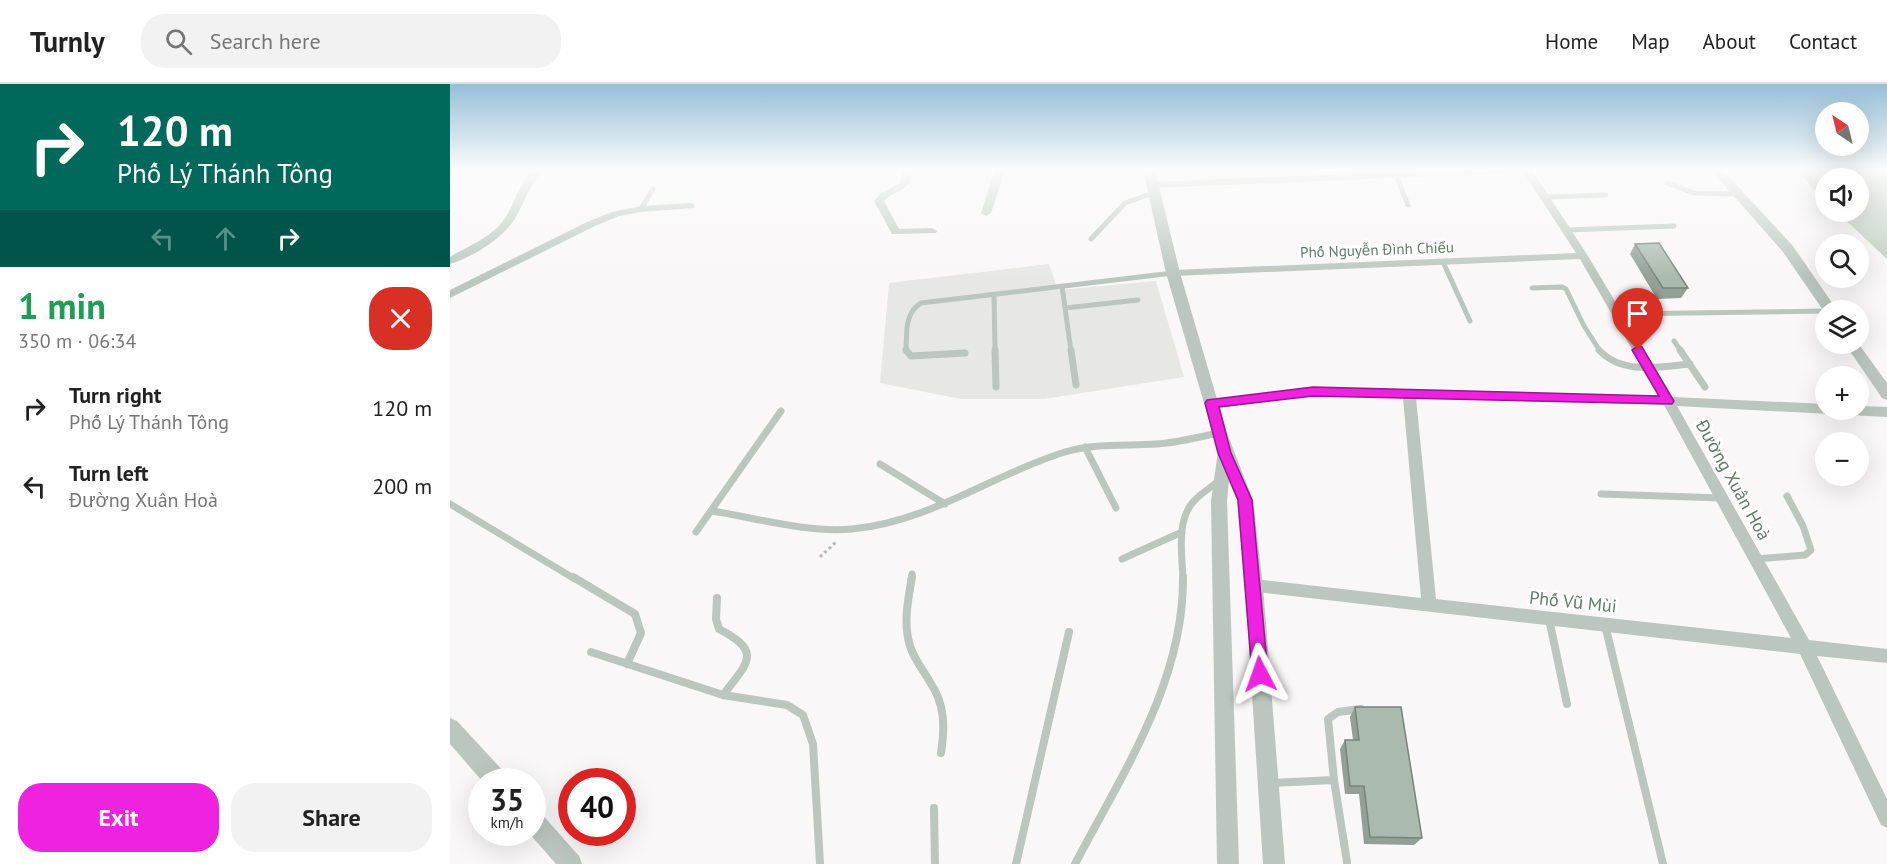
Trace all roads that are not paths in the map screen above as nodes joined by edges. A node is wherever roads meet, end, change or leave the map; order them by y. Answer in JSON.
{"nodes":[{"id":1,"x":517,"y":206,"type":"edge"},
{"id":2,"x":681,"y":206,"type":"edge"},
{"id":3,"x":882,"y":206,"type":"edge"},
{"id":4,"x":988,"y":206,"type":"edge"},
{"id":5,"x":1121,"y":206,"type":"edge"},
{"id":6,"x":1156,"y":206,"type":"edge"},
{"id":7,"x":1551,"y":206,"type":"edge"},
{"id":8,"x":1752,"y":206,"type":"edge"},
{"id":9,"x":641,"y":208,"type":"joint"},
{"id":10,"x":986,"y":213,"type":"dead end"},
{"id":11,"x":1674,"y":226,"type":"dead end"},
{"id":12,"x":1566,"y":230,"type":"junction"},
{"id":13,"x":932,"y":231,"type":"dead end"},
{"id":14,"x":1091,"y":239,"type":"dead end"},
{"id":15,"x":1583,"y":256,"type":"junction"},
{"id":16,"x":450,"y":261,"type":"edge"},
{"id":17,"x":1443,"y":262,"type":"junction"},
{"id":18,"x":1173,"y":273,"type":"junction"},
{"id":19,"x":1062,"y":286,"type":"junction"},
{"id":20,"x":1532,"y":288,"type":"dead end"},
{"id":21,"x":450,"y":294,"type":"edge"},
{"id":22,"x":994,"y":294,"type":"junction"},
{"id":23,"x":1138,"y":300,"type":"dead end"},
{"id":24,"x":1821,"y":300,"type":"edge"},
{"id":25,"x":1065,"y":308,"type":"junction"},
{"id":26,"x":1815,"y":310,"type":"edge"},
{"id":27,"x":1617,"y":314,"type":"junction"},
{"id":28,"x":1470,"y":321,"type":"dead end"},
{"id":29,"x":1674,"y":341,"type":"dead end"},
{"id":30,"x":965,"y":353,"type":"dead end"},
{"id":31,"x":1859,"y":354,"type":"edge"},
{"id":32,"x":1689,"y":364,"type":"junction"},
{"id":33,"x":1648,"y":368,"type":"junction"},
{"id":34,"x":1076,"y":385,"type":"dead end"},
{"id":35,"x":996,"y":387,"type":"dead end"},
{"id":36,"x":1705,"y":387,"type":"dead end"},
{"id":37,"x":1887,"y":394,"type":"edge"},
{"id":38,"x":1409,"y":395,"type":"junction"},
{"id":39,"x":1668,"y":401,"type":"junction"},
{"id":40,"x":1211,"y":403,"type":"junction"},
{"id":41,"x":1815,"y":408,"type":"edge"},
{"id":42,"x":781,"y":411,"type":"dead end"},
{"id":43,"x":1869,"y":411,"type":"edge"},
{"id":44,"x":1887,"y":412,"type":"edge"},
{"id":45,"x":1218,"y":433,"type":"junction"},
{"id":46,"x":1085,"y":447,"type":"junction"},
{"id":47,"x":1225,"y":453,"type":"junction"},
{"id":48,"x":880,"y":464,"type":"dead end"},
{"id":49,"x":1221,"y":479,"type":"junction"},
{"id":50,"x":1601,"y":494,"type":"dead end"},
{"id":51,"x":1787,"y":496,"type":"dead end"},
{"id":52,"x":1722,"y":498,"type":"junction"},
{"id":53,"x":450,"y":504,"type":"edge"},
{"id":54,"x":945,"y":504,"type":"junction"},
{"id":55,"x":1116,"y":508,"type":"dead end"},
{"id":56,"x":712,"y":511,"type":"junction"},
{"id":57,"x":696,"y":532,"type":"dead end"},
{"id":58,"x":1182,"y":532,"type":"junction"},
{"id":59,"x":1122,"y":559,"type":"dead end"},
{"id":60,"x":1755,"y":559,"type":"junction"},
{"id":61,"x":912,"y":574,"type":"dead end"},
{"id":62,"x":1254,"y":586,"type":"junction"},
{"id":63,"x":717,"y":598,"type":"dead end"},
{"id":64,"x":1429,"y":606,"type":"junction"},
{"id":65,"x":1548,"y":619,"type":"junction"},
{"id":66,"x":1605,"y":626,"type":"junction"},
{"id":67,"x":1069,"y":632,"type":"dead end"},
{"id":68,"x":1805,"y":648,"type":"junction"},
{"id":69,"x":591,"y":652,"type":"dead end"},
{"id":70,"x":1887,"y":656,"type":"edge"},
{"id":71,"x":627,"y":664,"type":"junction"},
{"id":72,"x":723,"y":695,"type":"junction"},
{"id":73,"x":1567,"y":704,"type":"dead end"},
{"id":74,"x":1367,"y":709,"type":"edge"},
{"id":75,"x":450,"y":729,"type":"edge"},
{"id":76,"x":941,"y":753,"type":"dead end"},
{"id":77,"x":485,"y":768,"type":"edge"},
{"id":78,"x":1334,"y":780,"type":"junction"},
{"id":79,"x":1268,"y":783,"type":"junction"},
{"id":80,"x":934,"y":808,"type":"dead end"},
{"id":81,"x":1887,"y":819,"type":"edge"},
{"id":82,"x":546,"y":836,"type":"edge"},
{"id":83,"x":1347,"y":862,"type":"dead end"},
{"id":84,"x":571,"y":864,"type":"edge"},
{"id":85,"x":820,"y":864,"type":"edge"},
{"id":86,"x":935,"y":864,"type":"edge"},
{"id":87,"x":1016,"y":864,"type":"edge"},
{"id":88,"x":1075,"y":864,"type":"edge"},
{"id":89,"x":1228,"y":864,"type":"edge"},
{"id":90,"x":1274,"y":864,"type":"edge"},
{"id":91,"x":1664,"y":864,"type":"edge"}],
"edges":[{"from":1,"to":16,"type":"street"},
{"from":2,"to":9,"type":"street"},
{"from":3,"to":13,"type":"street"},
{"from":4,"to":10,"type":"street"},
{"from":5,"to":14,"type":"lane"},
{"from":6,"to":18,"type":"street"},
{"from":7,"to":12,"type":"street","name":"Đường Xuân Hoà"},
{"from":8,"to":24,"type":"street"},
{"from":9,"to":21,"type":"street"},
{"from":11,"to":12,"type":"lane"},
{"from":12,"to":15,"type":"street","name":"Đường Xuân Hoà"},
{"from":15,"to":17,"type":"street","name":"Phố Nguyễn Đình Chiểu"},
{"from":15,"to":27,"type":"street","name":"Đường Xuân Hoà"},
{"from":17,"to":18,"type":"street","name":"Phố Nguyễn Đình Chiểu"},
{"from":17,"to":28,"type":"lane"},
{"from":18,"to":19,"type":"lane"},
{"from":18,"to":40,"type":"street"},
{"from":19,"to":22,"type":"lane"},
{"from":19,"to":25,"type":"lane"},
{"from":20,"to":33,"type":"lane"},
{"from":22,"to":30,"type":"lane"},
{"from":22,"to":35,"type":"lane"},
{"from":23,"to":25,"type":"lane"},
{"from":25,"to":34,"type":"lane"},
{"from":26,"to":27,"type":"lane"},
{"from":27,"to":33,"type":"street","name":"Đường Xuân Hoà"},
{"from":29,"to":32,"type":"lane"},
{"from":31,"to":37,"type":"street"},
{"from":32,"to":33,"type":"lane"},
{"from":32,"to":36,"type":"lane"},
{"from":33,"to":39,"type":"street","name":"Đường Xuân Hoà"},
{"from":38,"to":39,"type":"street"},
{"from":38,"to":40,"type":"street"},
{"from":38,"to":64,"type":"street"},
{"from":39,"to":41,"type":"street"},
{"from":39,"to":52,"type":"street","name":"Đường Xuân Hoà"},
{"from":40,"to":45,"type":"street"},
{"from":42,"to":56,"type":"lane"},
{"from":43,"to":44,"type":"street"},
{"from":45,"to":46,"type":"lane"},
{"from":45,"to":47,"type":"street"},
{"from":46,"to":54,"type":"lane"},
{"from":46,"to":55,"type":"lane"},
{"from":47,"to":49,"type":"street"},
{"from":47,"to":62,"type":"street"},
{"from":48,"to":54,"type":"lane"},
{"from":49,"to":58,"type":"lane"},
{"from":49,"to":89,"type":"street"},
{"from":50,"to":52,"type":"lane"},
{"from":51,"to":60,"type":"lane"},
{"from":52,"to":60,"type":"street","name":"Đường Xuân Hoà"},
{"from":53,"to":71,"type":"lane"},
{"from":54,"to":56,"type":"lane"},
{"from":56,"to":57,"type":"lane"},
{"from":58,"to":59,"type":"lane"},
{"from":58,"to":88,"type":"lane"},
{"from":60,"to":68,"type":"street","name":"Đường Xuân Hoà"},
{"from":61,"to":76,"type":"lane"},
{"from":62,"to":64,"type":"street","name":"Phố Vũ Mùi"},
{"from":62,"to":79,"type":"street"},
{"from":63,"to":72,"type":"lane"},
{"from":64,"to":65,"type":"street","name":"Phố Vũ Mùi"},
{"from":65,"to":66,"type":"street","name":"Phố Vũ Mùi"},
{"from":65,"to":73,"type":"lane"},
{"from":66,"to":68,"type":"street","name":"Phố Vũ Mùi"},
{"from":66,"to":91,"type":"lane"},
{"from":67,"to":87,"type":"lane"},
{"from":68,"to":70,"type":"street","name":"Phố Vũ Mùi"},
{"from":68,"to":81,"type":"street","name":"Đường Xuân Hoà"},
{"from":69,"to":71,"type":"lane"},
{"from":71,"to":72,"type":"lane"},
{"from":72,"to":85,"type":"lane"},
{"from":74,"to":78,"type":"lane"},
{"from":75,"to":77,"type":"street"},
{"from":78,"to":79,"type":"lane"},
{"from":78,"to":83,"type":"lane"},
{"from":79,"to":90,"type":"street"},
{"from":80,"to":86,"type":"lane"},
{"from":82,"to":84,"type":"street"}]}
